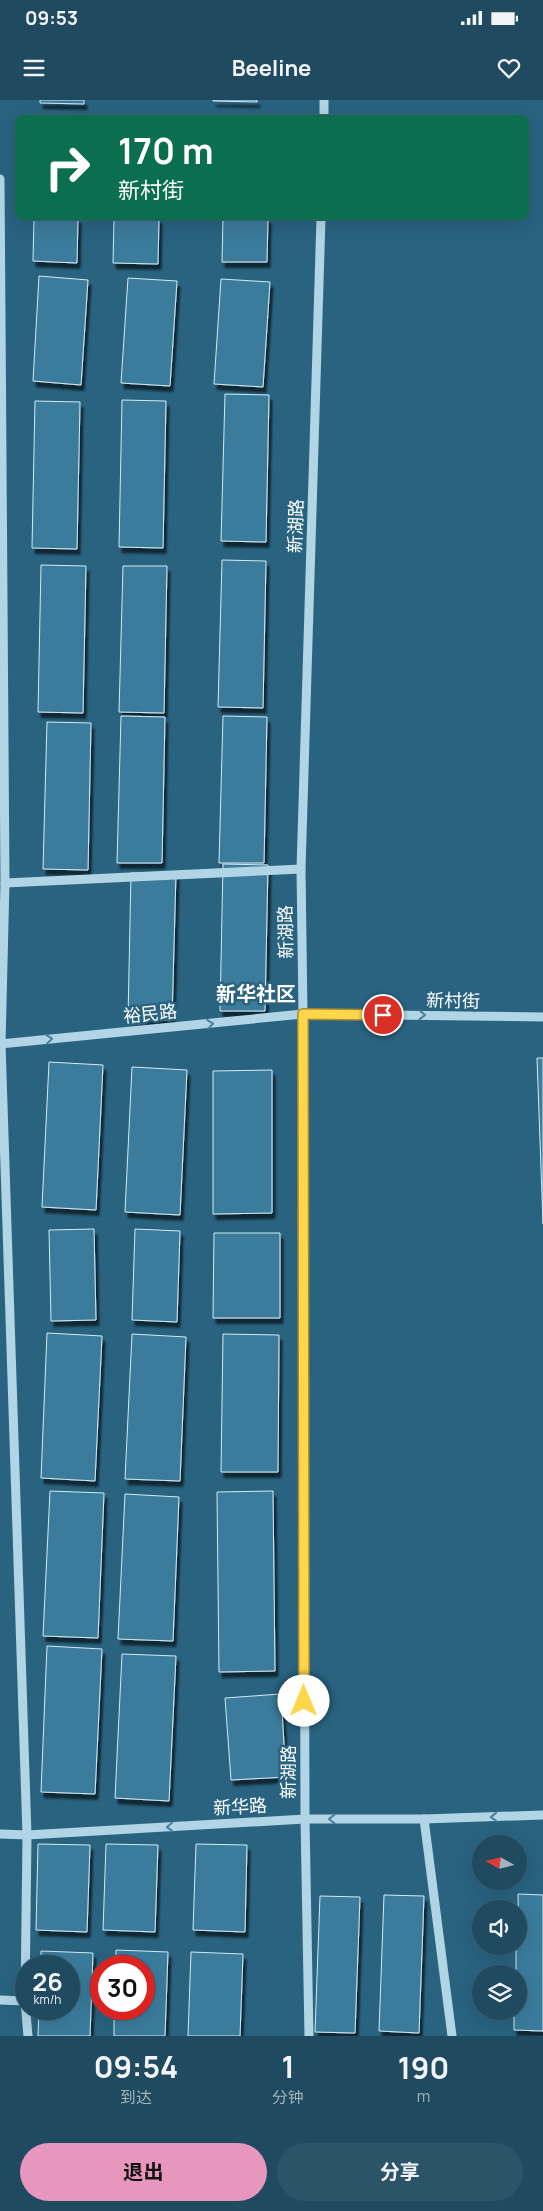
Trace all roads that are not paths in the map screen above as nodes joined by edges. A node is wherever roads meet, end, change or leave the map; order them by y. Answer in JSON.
{"nodes":[{"id":1,"x":324,"y":100,"type":"edge"},
{"id":2,"x":324,"y":115,"type":"edge"},
{"id":3,"x":0,"y":179,"type":"edge"},
{"id":4,"x":321,"y":220,"type":"edge"},
{"id":5,"x":301,"y":869,"type":"junction"},
{"id":6,"x":5,"y":883,"type":"junction"},
{"id":7,"x":303,"y":1014,"type":"junction"},
{"id":8,"x":543,"y":1017,"type":"edge"},
{"id":9,"x":0,"y":1044,"type":"edge"},
{"id":10,"x":543,"y":1815,"type":"edge"},
{"id":11,"x":305,"y":1819,"type":"junction"},
{"id":12,"x":424,"y":1819,"type":"junction"},
{"id":13,"x":0,"y":1834,"type":"edge"},
{"id":14,"x":27,"y":1835,"type":"junction"},
{"id":15,"x":25,"y":1955,"type":"edge"},
{"id":16,"x":0,"y":2000,"type":"edge"},
{"id":17,"x":15,"y":2001,"type":"edge"},
{"id":18,"x":26,"y":2020,"type":"edge"},
{"id":19,"x":28,"y":2036,"type":"edge"},
{"id":20,"x":309,"y":2036,"type":"edge"},
{"id":21,"x":452,"y":2036,"type":"edge"}],
"edges":[{"from":1,"to":2,"type":"street"},
{"from":3,"to":6,"type":"street"},
{"from":4,"to":5,"type":"street","name":"新湖路"},
{"from":5,"to":6,"type":"street"},
{"from":5,"to":7,"type":"street","name":"新湖路"},
{"from":6,"to":9,"type":"street"},
{"from":7,"to":8,"type":"street","name":"新村街","one_way":true},
{"from":9,"to":7,"type":"street","name":"裕民路","one_way":true},
{"from":7,"to":11,"type":"street","name":"新湖路"},
{"from":9,"to":14,"type":"street"},
{"from":10,"to":12,"type":"street","name":"新华路","one_way":true},
{"from":12,"to":11,"type":"street","name":"新华路","one_way":true},
{"from":11,"to":14,"type":"street","name":"新华路","one_way":true},
{"from":11,"to":20,"type":"street","name":"新湖路"},
{"from":12,"to":21,"type":"street"},
{"from":13,"to":14,"type":"street","name":"新华路"},
{"from":14,"to":15,"type":"street"},
{"from":16,"to":17,"type":"street"},
{"from":18,"to":19,"type":"street"}]}
